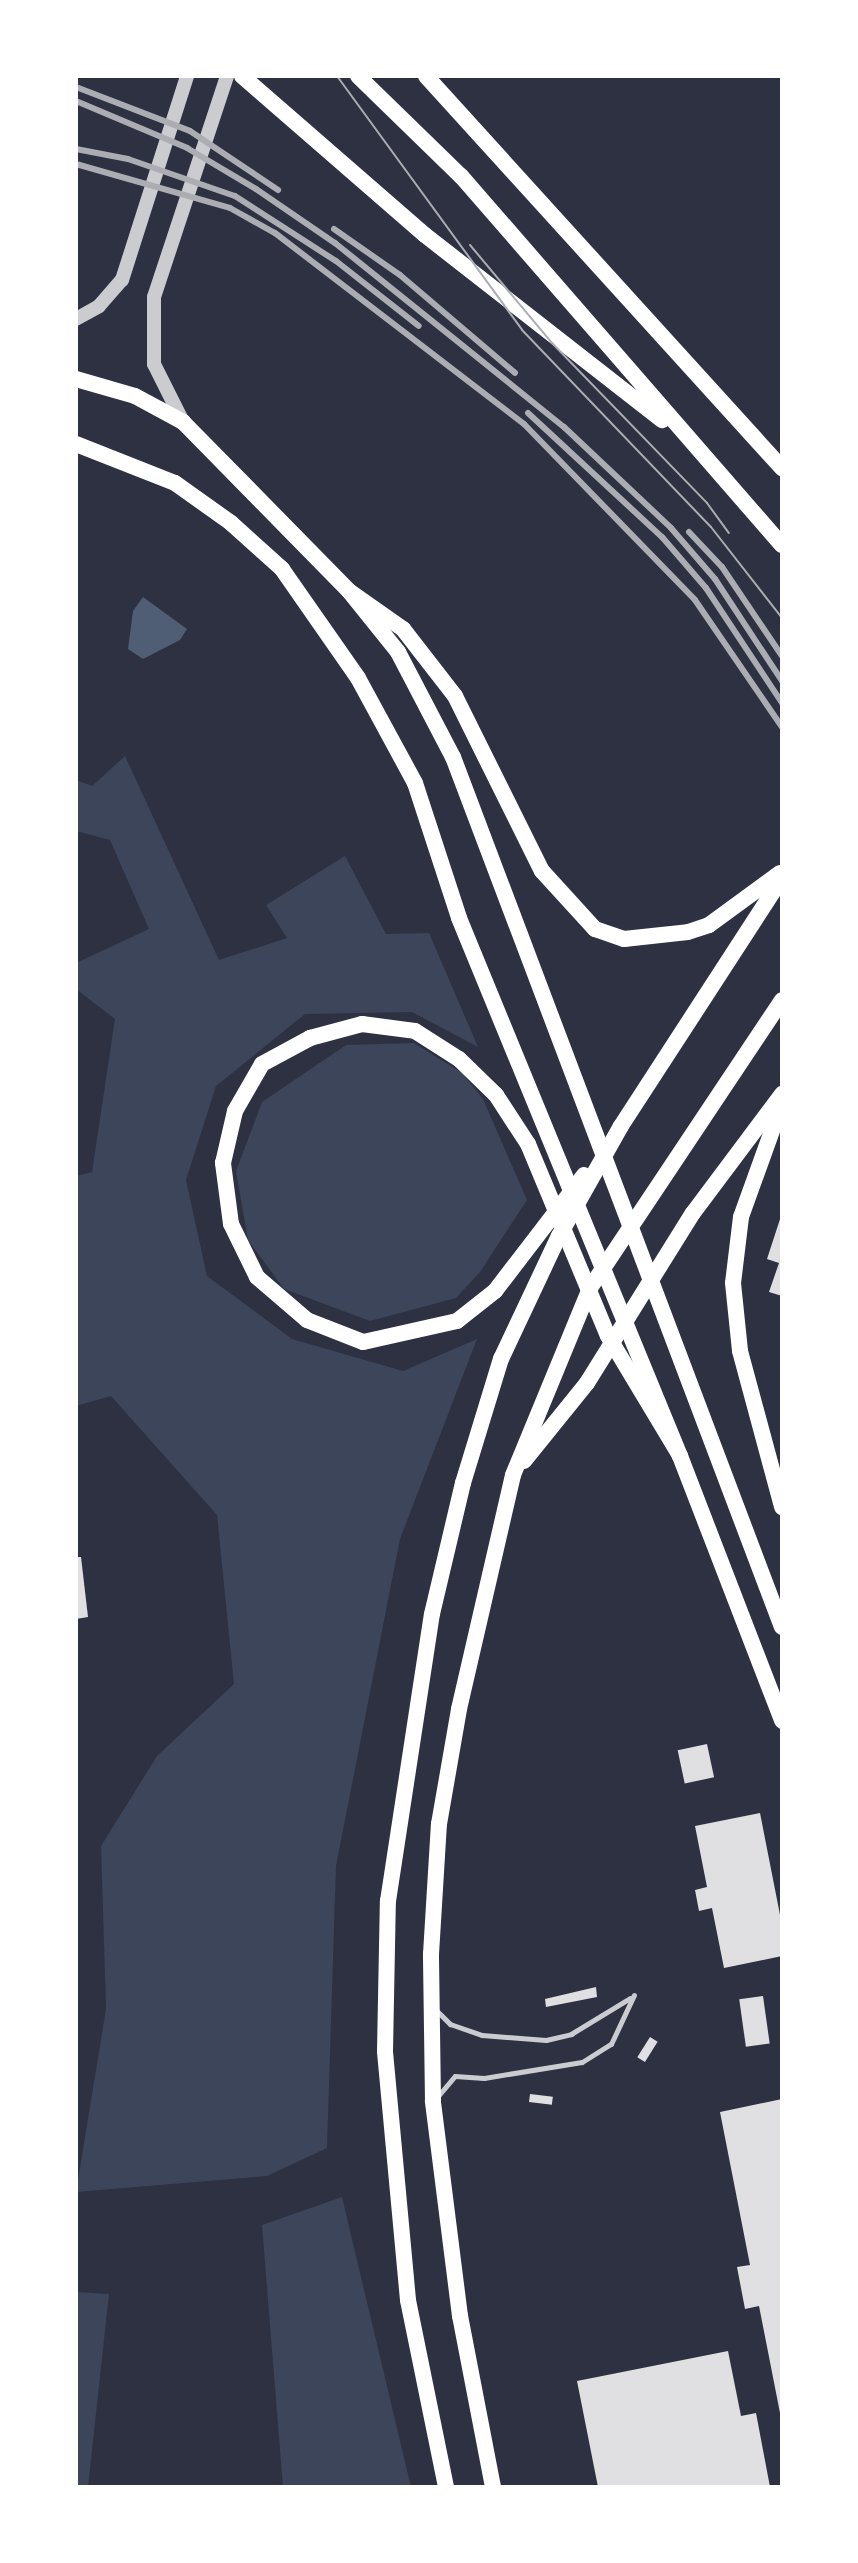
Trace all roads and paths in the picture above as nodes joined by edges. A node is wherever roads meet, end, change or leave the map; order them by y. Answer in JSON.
{"nodes":[{"id":1,"x":227,"y":76,"type":"edge"},
{"id":2,"x":242,"y":76,"type":"edge"},
{"id":3,"x":358,"y":76,"type":"edge"},
{"id":4,"x":426,"y":76,"type":"edge"},
{"id":5,"x":185,"y":83,"type":"edge"},
{"id":6,"x":76,"y":319,"type":"edge"},
{"id":7,"x":76,"y":379,"type":"edge"},
{"id":8,"x":183,"y":422,"type":"junction"},
{"id":9,"x":689,"y":441,"type":"junction"},
{"id":10,"x":76,"y":444,"type":"edge"},
{"id":11,"x":782,"y":468,"type":"edge"},
{"id":12,"x":782,"y":545,"type":"edge"},
{"id":13,"x":349,"y":591,"type":"junction"},
{"id":14,"x":782,"y":875,"type":"edge"},
{"id":15,"x":782,"y":1000,"type":"edge"},
{"id":16,"x":782,"y":1094,"type":"edge"},
{"id":17,"x":782,"y":1103,"type":"edge"},
{"id":18,"x":621,"y":1126,"type":"junction"},
{"id":19,"x":680,"y":1456,"type":"junction"},
{"id":20,"x":513,"y":1475,"type":"junction"},
{"id":21,"x":782,"y":1507,"type":"edge"},
{"id":22,"x":782,"y":1627,"type":"edge"},
{"id":23,"x":782,"y":1721,"type":"edge"},
{"id":24,"x":430,"y":1995,"type":"junction"},
{"id":25,"x":433,"y":2101,"type":"junction"},
{"id":26,"x":446,"y":2487,"type":"edge"},
{"id":27,"x":493,"y":2487,"type":"edge"}],
"edges":[{"from":1,"to":8,"type":"street"},
{"from":2,"to":9,"type":"main road"},
{"from":3,"to":9,"type":"main road"},
{"from":4,"to":11,"type":"main road"},
{"from":5,"to":6,"type":"street"},
{"from":7,"to":8,"type":"main road"},
{"from":8,"to":13,"type":"main road"},
{"from":9,"to":12,"type":"main road"},
{"from":10,"to":19,"type":"main road"},
{"from":13,"to":14,"type":"main road"},
{"from":13,"to":22,"type":"main road"},
{"from":14,"to":18,"type":"main road"},
{"from":15,"to":20,"type":"main road"},
{"from":16,"to":20,"type":"main road"},
{"from":17,"to":21,"type":"main road"},
{"from":18,"to":19,"type":"main road"},
{"from":18,"to":26,"type":"main road"},
{"from":19,"to":23,"type":"main road"},
{"from":20,"to":24,"type":"main road"},
{"from":24,"to":25,"type":"main road"},
{"from":24,"to":25,"type":"lane"},
{"from":25,"to":27,"type":"main road"}]}
